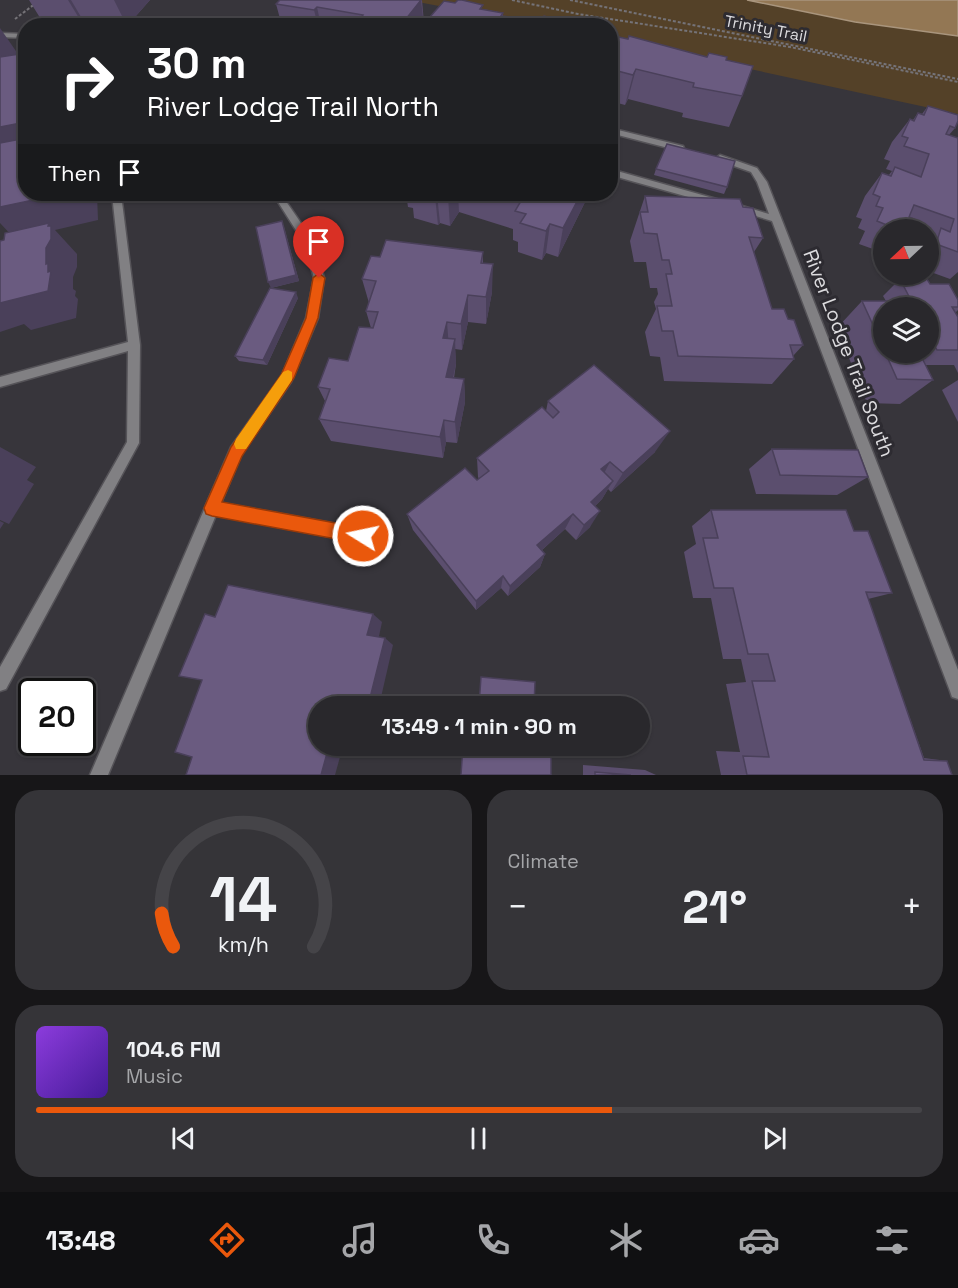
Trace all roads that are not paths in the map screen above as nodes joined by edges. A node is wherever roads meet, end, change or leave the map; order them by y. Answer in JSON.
{"nodes":[{"id":1,"x":0,"y":35,"type":"edge"},
{"id":2,"x":18,"y":36,"type":"edge"},
{"id":3,"x":618,"y":132,"type":"edge"},
{"id":4,"x":618,"y":174,"type":"edge"},
{"id":5,"x":117,"y":201,"type":"edge"},
{"id":6,"x":282,"y":201,"type":"edge"},
{"id":7,"x":776,"y":219,"type":"junction"},
{"id":8,"x":134,"y":345,"type":"junction"},
{"id":9,"x":0,"y":382,"type":"edge"},
{"id":10,"x":212,"y":508,"type":"junction"},
{"id":11,"x":363,"y":536,"type":"dead end"},
{"id":12,"x":0,"y":683,"type":"edge"},
{"id":13,"x":958,"y":691,"type":"edge"},
{"id":14,"x":99,"y":775,"type":"edge"}],
"edges":[{"from":1,"to":2,"type":"lane"},
{"from":3,"to":7,"type":"lane","name":"River Lodge Trail South"},
{"from":4,"to":7,"type":"lane"},
{"from":5,"to":8,"type":"lane"},
{"from":6,"to":10,"type":"lane"},
{"from":7,"to":13,"type":"lane","name":"River Lodge Trail South"},
{"from":8,"to":9,"type":"lane"},
{"from":8,"to":12,"type":"lane"},
{"from":10,"to":11,"type":"lane"},
{"from":10,"to":14,"type":"lane"}]}
